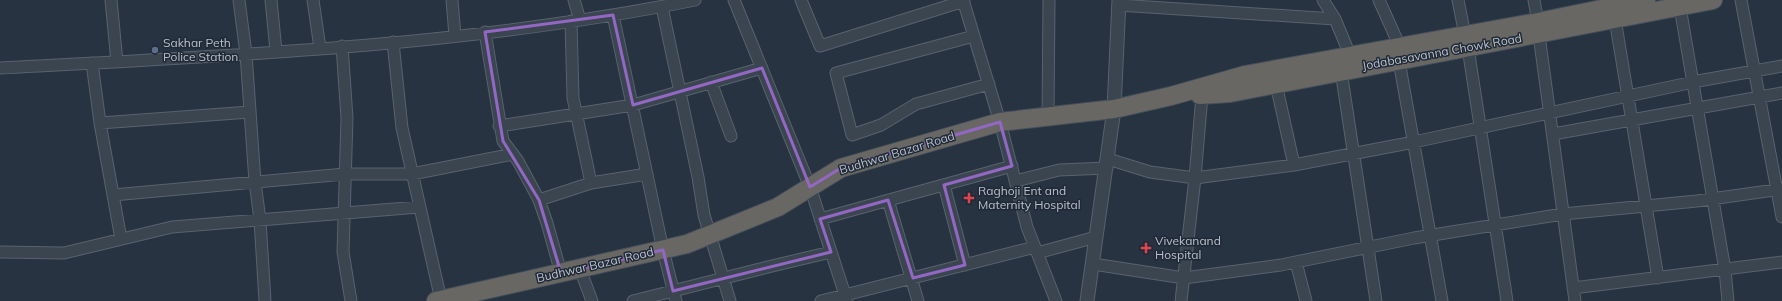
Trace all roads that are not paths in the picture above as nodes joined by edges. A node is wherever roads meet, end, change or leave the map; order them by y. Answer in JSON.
{"nodes":[{"id":1,"x":111,"y":0,"type":"edge"},
{"id":2,"x":239,"y":0,"type":"edge"},
{"id":3,"x":270,"y":0,"type":"edge"},
{"id":4,"x":313,"y":0,"type":"edge"},
{"id":5,"x":452,"y":0,"type":"edge"},
{"id":6,"x":574,"y":0,"type":"edge"},
{"id":7,"x":695,"y":0,"type":"edge"},
{"id":8,"x":734,"y":0,"type":"edge"},
{"id":9,"x":801,"y":0,"type":"edge"},
{"id":10,"x":963,"y":0,"type":"edge"},
{"id":11,"x":1049,"y":0,"type":"edge"},
{"id":12,"x":1323,"y":0,"type":"edge"},
{"id":13,"x":1379,"y":0,"type":"edge"},
{"id":14,"x":1458,"y":0,"type":"edge"},
{"id":15,"x":1534,"y":0,"type":"edge"},
{"id":16,"x":1646,"y":0,"type":"edge"},
{"id":17,"x":1713,"y":0,"type":"edge"},
{"id":18,"x":1741,"y":0,"type":"edge"},
{"id":19,"x":1119,"y":3,"type":"edge"},
{"id":20,"x":662,"y":7,"type":"junction"},
{"id":21,"x":1680,"y":7,"type":"junction"},
{"id":22,"x":1612,"y":9,"type":"edge"},
{"id":23,"x":613,"y":15,"type":"junction"},
{"id":24,"x":1335,"y":19,"type":"junction"},
{"id":25,"x":576,"y":20,"type":"junction"},
{"id":26,"x":1539,"y":28,"type":"junction"},
{"id":27,"x":485,"y":32,"type":"junction"},
{"id":28,"x":455,"y":36,"type":"junction"},
{"id":29,"x":974,"y":36,"type":"junction"},
{"id":30,"x":393,"y":42,"type":"junction"},
{"id":31,"x":1467,"y":42,"type":"junction"},
{"id":32,"x":342,"y":46,"type":"junction"},
{"id":33,"x":320,"y":48,"type":"junction"},
{"id":34,"x":276,"y":51,"type":"junction"},
{"id":35,"x":246,"y":54,"type":"junction"},
{"id":36,"x":1400,"y":54,"type":"junction"},
{"id":37,"x":1350,"y":55,"type":"junction"},
{"id":38,"x":117,"y":62,"type":"junction"},
{"id":39,"x":92,"y":63,"type":"junction"},
{"id":40,"x":1782,"y":66,"type":"edge"},
{"id":41,"x":0,"y":68,"type":"edge"},
{"id":42,"x":762,"y":68,"type":"junction"},
{"id":43,"x":1341,"y":71,"type":"junction"},
{"id":44,"x":1754,"y":71,"type":"junction"},
{"id":45,"x":711,"y":82,"type":"junction"},
{"id":46,"x":1694,"y":82,"type":"junction"},
{"id":47,"x":989,"y":84,"type":"junction"},
{"id":48,"x":1276,"y":84,"type":"junction"},
{"id":49,"x":680,"y":92,"type":"junction"},
{"id":50,"x":1782,"y":93,"type":"edge"},
{"id":51,"x":1202,"y":95,"type":"junction"},
{"id":52,"x":1171,"y":96,"type":"junction"},
{"id":53,"x":1628,"y":96,"type":"junction"},
{"id":54,"x":1758,"y":97,"type":"junction"},
{"id":55,"x":633,"y":105,"type":"junction"},
{"id":56,"x":1698,"y":108,"type":"junction"},
{"id":57,"x":1114,"y":109,"type":"junction"},
{"id":58,"x":250,"y":112,"type":"junction"},
{"id":59,"x":1551,"y":113,"type":"junction"},
{"id":60,"x":577,"y":114,"type":"junction"},
{"id":61,"x":1048,"y":116,"type":"junction"},
{"id":62,"x":1632,"y":120,"type":"junction"},
{"id":63,"x":1000,"y":122,"type":"junction"},
{"id":64,"x":100,"y":123,"type":"junction"},
{"id":65,"x":499,"y":126,"type":"junction"},
{"id":66,"x":1480,"y":128,"type":"junction"},
{"id":67,"x":1553,"y":134,"type":"junction"},
{"id":68,"x":731,"y":136,"type":"dead end"},
{"id":69,"x":1414,"y":142,"type":"junction"},
{"id":70,"x":513,"y":154,"type":"junction"},
{"id":71,"x":1353,"y":154,"type":"junction"},
{"id":72,"x":1107,"y":164,"type":"junction"},
{"id":73,"x":1294,"y":165,"type":"junction"},
{"id":74,"x":1012,"y":166,"type":"junction"},
{"id":75,"x":345,"y":174,"type":"junction"},
{"id":76,"x":412,"y":174,"type":"junction"},
{"id":77,"x":647,"y":174,"type":"junction"},
{"id":78,"x":1195,"y":178,"type":"junction"},
{"id":79,"x":255,"y":182,"type":"junction"},
{"id":80,"x":1016,"y":182,"type":"junction"},
{"id":81,"x":591,"y":183,"type":"junction"},
{"id":82,"x":944,"y":185,"type":"junction"},
{"id":83,"x":810,"y":187,"type":"junction"},
{"id":84,"x":1779,"y":189,"type":"edge"},
{"id":85,"x":113,"y":195,"type":"junction"},
{"id":86,"x":1713,"y":198,"type":"junction"},
{"id":87,"x":539,"y":200,"type":"junction"},
{"id":88,"x":888,"y":200,"type":"junction"},
{"id":89,"x":1648,"y":205,"type":"junction"},
{"id":90,"x":419,"y":207,"type":"junction"},
{"id":91,"x":344,"y":213,"type":"junction"},
{"id":92,"x":1563,"y":214,"type":"junction"},
{"id":93,"x":1782,"y":217,"type":"edge"},
{"id":94,"x":820,"y":219,"type":"junction"},
{"id":95,"x":260,"y":220,"type":"junction"},
{"id":96,"x":1495,"y":225,"type":"junction"},
{"id":97,"x":711,"y":234,"type":"junction"},
{"id":98,"x":1430,"y":236,"type":"junction"},
{"id":99,"x":1096,"y":237,"type":"junction"},
{"id":100,"x":121,"y":239,"type":"junction"},
{"id":101,"x":1369,"y":247,"type":"junction"},
{"id":102,"x":663,"y":250,"type":"junction"},
{"id":103,"x":1036,"y":250,"type":"junction"},
{"id":104,"x":0,"y":252,"type":"edge"},
{"id":105,"x":831,"y":252,"type":"junction"},
{"id":106,"x":1296,"y":262,"type":"junction"},
{"id":107,"x":1782,"y":262,"type":"edge"},
{"id":108,"x":1093,"y":264,"type":"junction"},
{"id":109,"x":964,"y":265,"type":"junction"},
{"id":110,"x":580,"y":269,"type":"junction"},
{"id":111,"x":1726,"y":270,"type":"junction"},
{"id":112,"x":561,"y":273,"type":"junction"},
{"id":113,"x":724,"y":278,"type":"junction"},
{"id":114,"x":913,"y":278,"type":"junction"},
{"id":115,"x":1184,"y":278,"type":"junction"},
{"id":116,"x":1658,"y":278,"type":"junction"},
{"id":117,"x":1573,"y":288,"type":"junction"},
{"id":118,"x":675,"y":296,"type":"edge"},
{"id":119,"x":846,"y":298,"type":"edge"},
{"id":120,"x":448,"y":300,"type":"edge"},
{"id":121,"x":265,"y":301,"type":"edge"},
{"id":122,"x":351,"y":301,"type":"edge"},
{"id":123,"x":592,"y":301,"type":"edge"},
{"id":124,"x":633,"y":301,"type":"edge"},
{"id":125,"x":730,"y":301,"type":"edge"},
{"id":126,"x":821,"y":301,"type":"edge"},
{"id":127,"x":918,"y":301,"type":"edge"},
{"id":128,"x":1056,"y":301,"type":"edge"},
{"id":129,"x":1087,"y":301,"type":"edge"},
{"id":130,"x":1181,"y":301,"type":"edge"},
{"id":131,"x":1306,"y":301,"type":"edge"},
{"id":132,"x":1376,"y":301,"type":"edge"},
{"id":133,"x":1442,"y":301,"type":"edge"},
{"id":134,"x":1507,"y":301,"type":"edge"},
{"id":135,"x":1575,"y":301,"type":"edge"},
{"id":136,"x":1728,"y":301,"type":"edge"}],
"edges":[{"from":1,"to":38,"type":"street"},
{"from":2,"to":35,"type":"street"},
{"from":3,"to":34,"type":"street"},
{"from":4,"to":33,"type":"street"},
{"from":5,"to":28,"type":"street"},
{"from":6,"to":25,"type":"street"},
{"from":7,"to":20,"type":"street"},
{"from":8,"to":42,"type":"street"},
{"from":9,"to":10,"type":"street"},
{"from":10,"to":29,"type":"street"},
{"from":11,"to":61,"type":"street"},
{"from":12,"to":24,"type":"street"},
{"from":13,"to":36,"type":"street"},
{"from":14,"to":31,"type":"street"},
{"from":15,"to":26,"type":"street"},
{"from":16,"to":22,"type":"highway","name":"Jodabasavanna Chowk Road"},
{"from":17,"to":21,"type":"highway","name":"Jodabasavanna Chowk Road"},
{"from":18,"to":44,"type":"street"},
{"from":19,"to":24,"type":"street"},
{"from":19,"to":57,"type":"street"},
{"from":20,"to":23,"type":"street"},
{"from":20,"to":49,"type":"street"},
{"from":21,"to":22,"type":"highway","name":"Jodabasavanna Chowk Road"},
{"from":21,"to":46,"type":"street"},
{"from":22,"to":26,"type":"highway","name":"Jodabasavanna Chowk Road"},
{"from":22,"to":53,"type":"street"},
{"from":23,"to":25,"type":"street"},
{"from":23,"to":55,"type":"street"},
{"from":24,"to":37,"type":"street"},
{"from":25,"to":27,"type":"street"},
{"from":25,"to":60,"type":"street"},
{"from":26,"to":31,"type":"highway","name":"Jodabasavanna Chowk Road"},
{"from":26,"to":59,"type":"street"},
{"from":27,"to":28,"type":"street"},
{"from":27,"to":65,"type":"street"},
{"from":28,"to":30,"type":"street"},
{"from":29,"to":47,"type":"street"},
{"from":29,"to":47,"type":"street"},
{"from":30,"to":32,"type":"street"},
{"from":30,"to":76,"type":"street"},
{"from":31,"to":36,"type":"highway","name":"Jodabasavanna Chowk Road"},
{"from":31,"to":66,"type":"street"},
{"from":32,"to":33,"type":"street"},
{"from":32,"to":75,"type":"street"},
{"from":33,"to":34,"type":"street"},
{"from":34,"to":35,"type":"street"},
{"from":35,"to":38,"type":"street"},
{"from":35,"to":58,"type":"street"},
{"from":36,"to":37,"type":"highway","name":"Jodabasavanna Chowk Road"},
{"from":36,"to":43,"type":"highway","name":"Jodabasavanna Chowk Road"},
{"from":36,"to":69,"type":"street"},
{"from":37,"to":52,"type":"highway","name":"Jodabasavanna Chowk Road"},
{"from":38,"to":39,"type":"street"},
{"from":39,"to":41,"type":"street"},
{"from":39,"to":64,"type":"street"},
{"from":40,"to":44,"type":"street"},
{"from":42,"to":45,"type":"street"},
{"from":42,"to":83,"type":"street"},
{"from":43,"to":48,"type":"highway","name":"Jodabasavanna Chowk Road"},
{"from":43,"to":71,"type":"street"},
{"from":44,"to":46,"type":"street"},
{"from":44,"to":54,"type":"street"},
{"from":45,"to":49,"type":"street"},
{"from":45,"to":68,"type":"street"},
{"from":46,"to":53,"type":"street"},
{"from":46,"to":56,"type":"street"},
{"from":47,"to":63,"type":"street"},
{"from":48,"to":51,"type":"highway","name":"Jodabasavanna Chowk Road"},
{"from":48,"to":73,"type":"street"},
{"from":49,"to":55,"type":"street"},
{"from":49,"to":97,"type":"street"},
{"from":50,"to":54,"type":"street"},
{"from":51,"to":52,"type":"highway","name":"Jodabasavanna Chowk Road"},
{"from":51,"to":78,"type":"street"},
{"from":52,"to":57,"type":"highway","name":"Jodabasavanna Chowk Road"},
{"from":53,"to":59,"type":"street"},
{"from":53,"to":62,"type":"street"},
{"from":54,"to":56,"type":"street"},
{"from":54,"to":84,"type":"street"},
{"from":55,"to":60,"type":"street"},
{"from":55,"to":77,"type":"street"},
{"from":56,"to":62,"type":"street"},
{"from":56,"to":86,"type":"street"},
{"from":57,"to":61,"type":"highway","name":"Budhwar Bazar Road"},
{"from":57,"to":72,"type":"street"},
{"from":58,"to":64,"type":"street"},
{"from":58,"to":79,"type":"street"},
{"from":59,"to":66,"type":"street"},
{"from":59,"to":67,"type":"street"},
{"from":60,"to":65,"type":"street"},
{"from":60,"to":81,"type":"street"},
{"from":61,"to":63,"type":"highway","name":"Budhwar Bazar Road"},
{"from":62,"to":67,"type":"street"},
{"from":62,"to":89,"type":"street"},
{"from":63,"to":74,"type":"street"},
{"from":63,"to":83,"type":"highway","name":"Budhwar Bazar Road"},
{"from":64,"to":85,"type":"street"},
{"from":65,"to":70,"type":"street"},
{"from":66,"to":69,"type":"street"},
{"from":66,"to":96,"type":"street"},
{"from":67,"to":92,"type":"street"},
{"from":69,"to":71,"type":"street"},
{"from":69,"to":98,"type":"street"},
{"from":70,"to":76,"type":"street"},
{"from":70,"to":87,"type":"street"},
{"from":71,"to":73,"type":"street"},
{"from":71,"to":101,"type":"street"},
{"from":72,"to":78,"type":"street"},
{"from":72,"to":80,"type":"street"},
{"from":72,"to":99,"type":"street"},
{"from":73,"to":78,"type":"street"},
{"from":74,"to":80,"type":"street"},
{"from":74,"to":82,"type":"street"},
{"from":75,"to":76,"type":"street"},
{"from":75,"to":79,"type":"street"},
{"from":75,"to":91,"type":"street"},
{"from":76,"to":90,"type":"street"},
{"from":77,"to":81,"type":"street"},
{"from":77,"to":102,"type":"street"},
{"from":78,"to":115,"type":"street"},
{"from":79,"to":85,"type":"street"},
{"from":79,"to":95,"type":"street"},
{"from":80,"to":103,"type":"street"},
{"from":81,"to":87,"type":"street"},
{"from":82,"to":88,"type":"street"},
{"from":82,"to":109,"type":"street"},
{"from":83,"to":94,"type":"street"},
{"from":83,"to":97,"type":"highway","name":"Budhwar Bazar Road"},
{"from":84,"to":86,"type":"street"},
{"from":84,"to":93,"type":"street"},
{"from":85,"to":100,"type":"street"},
{"from":86,"to":89,"type":"street"},
{"from":86,"to":111,"type":"street"},
{"from":87,"to":112,"type":"street"},
{"from":88,"to":94,"type":"street"},
{"from":88,"to":114,"type":"street"},
{"from":89,"to":92,"type":"street"},
{"from":89,"to":116,"type":"street"},
{"from":90,"to":91,"type":"street"},
{"from":90,"to":120,"type":"street"},
{"from":91,"to":95,"type":"street"},
{"from":91,"to":122,"type":"street"},
{"from":92,"to":96,"type":"street"},
{"from":92,"to":117,"type":"street"},
{"from":94,"to":105,"type":"street"},
{"from":95,"to":100,"type":"street"},
{"from":95,"to":121,"type":"street"},
{"from":96,"to":98,"type":"street"},
{"from":96,"to":134,"type":"street"},
{"from":97,"to":102,"type":"highway","name":"Budhwar Bazar Road"},
{"from":97,"to":113,"type":"street"},
{"from":98,"to":101,"type":"street"},
{"from":98,"to":133,"type":"street"},
{"from":99,"to":103,"type":"street"},
{"from":99,"to":108,"type":"street"},
{"from":100,"to":104,"type":"street"},
{"from":101,"to":106,"type":"street"},
{"from":101,"to":132,"type":"street"},
{"from":102,"to":110,"type":"highway","name":"Budhwar Bazar Road"},
{"from":102,"to":118,"type":"street"},
{"from":103,"to":109,"type":"street"},
{"from":103,"to":128,"type":"street"},
{"from":105,"to":113,"type":"street"},
{"from":105,"to":119,"type":"street"},
{"from":106,"to":115,"type":"street"},
{"from":106,"to":131,"type":"street"},
{"from":107,"to":111,"type":"street"},
{"from":108,"to":115,"type":"street"},
{"from":108,"to":129,"type":"street"},
{"from":109,"to":114,"type":"street"},
{"from":110,"to":112,"type":"highway","name":"Budhwar Bazar Road"},
{"from":110,"to":123,"type":"street"},
{"from":111,"to":116,"type":"street"},
{"from":111,"to":136,"type":"street"},
{"from":112,"to":120,"type":"highway","name":"Budhwar Bazar Road"},
{"from":113,"to":118,"type":"street"},
{"from":113,"to":125,"type":"street"},
{"from":114,"to":119,"type":"street"},
{"from":114,"to":127,"type":"street"},
{"from":115,"to":130,"type":"street"},
{"from":116,"to":117,"type":"street"},
{"from":117,"to":135,"type":"street"},
{"from":118,"to":124,"type":"street"},
{"from":119,"to":126,"type":"street"}]}
